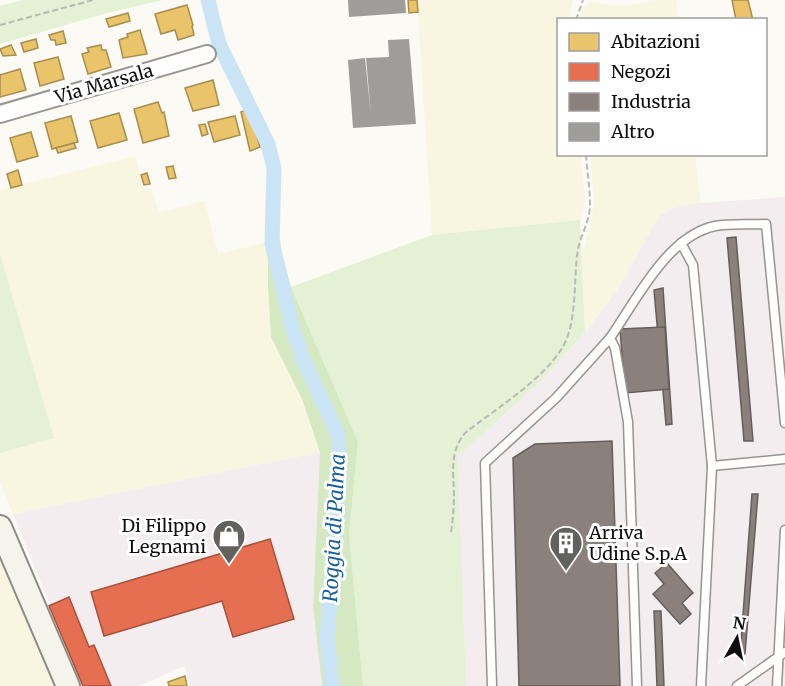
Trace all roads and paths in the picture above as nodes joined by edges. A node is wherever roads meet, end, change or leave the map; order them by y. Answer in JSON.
{"nodes":[{"id":1,"x":93,"y":0,"type":"edge"},
{"id":2,"x":583,"y":0,"type":"edge"},
{"id":3,"x":577,"y":18,"type":"edge"},
{"id":4,"x":0,"y":25,"type":"edge"},
{"id":5,"x":207,"y":54,"type":"dead end"},
{"id":6,"x":0,"y":114,"type":"edge"},
{"id":7,"x":586,"y":156,"type":"edge"},
{"id":8,"x":681,"y":243,"type":"junction"},
{"id":9,"x":610,"y":339,"type":"junction"},
{"id":10,"x":785,"y":423,"type":"edge"},
{"id":11,"x":785,"y":459,"type":"edge"},
{"id":12,"x":712,"y":466,"type":"junction"},
{"id":13,"x":0,"y":527,"type":"edge"},
{"id":14,"x":785,"y":530,"type":"edge"},
{"id":15,"x":451,"y":532,"type":"dead end"},
{"id":16,"x":782,"y":655,"type":"edge"},
{"id":17,"x":68,"y":686,"type":"edge"},
{"id":18,"x":492,"y":686,"type":"edge"},
{"id":19,"x":637,"y":686,"type":"edge"},
{"id":20,"x":701,"y":686,"type":"edge"},
{"id":21,"x":736,"y":686,"type":"edge"},
{"id":22,"x":777,"y":686,"type":"edge"}],
"edges":[{"from":1,"to":4,"type":"path"},
{"from":2,"to":3,"type":"path"},
{"from":5,"to":6,"type":"street","name":"Via Marsala"},
{"from":7,"to":15,"type":"path"},
{"from":8,"to":9,"type":"lane"},
{"from":8,"to":10,"type":"lane"},
{"from":8,"to":12,"type":"lane"},
{"from":9,"to":18,"type":"lane"},
{"from":9,"to":19,"type":"lane"},
{"from":11,"to":12,"type":"lane"},
{"from":12,"to":20,"type":"lane"},
{"from":13,"to":17,"type":"street"},
{"from":14,"to":16,"type":"lane"},
{"from":16,"to":21,"type":"lane"},
{"from":16,"to":22,"type":"lane"}]}
